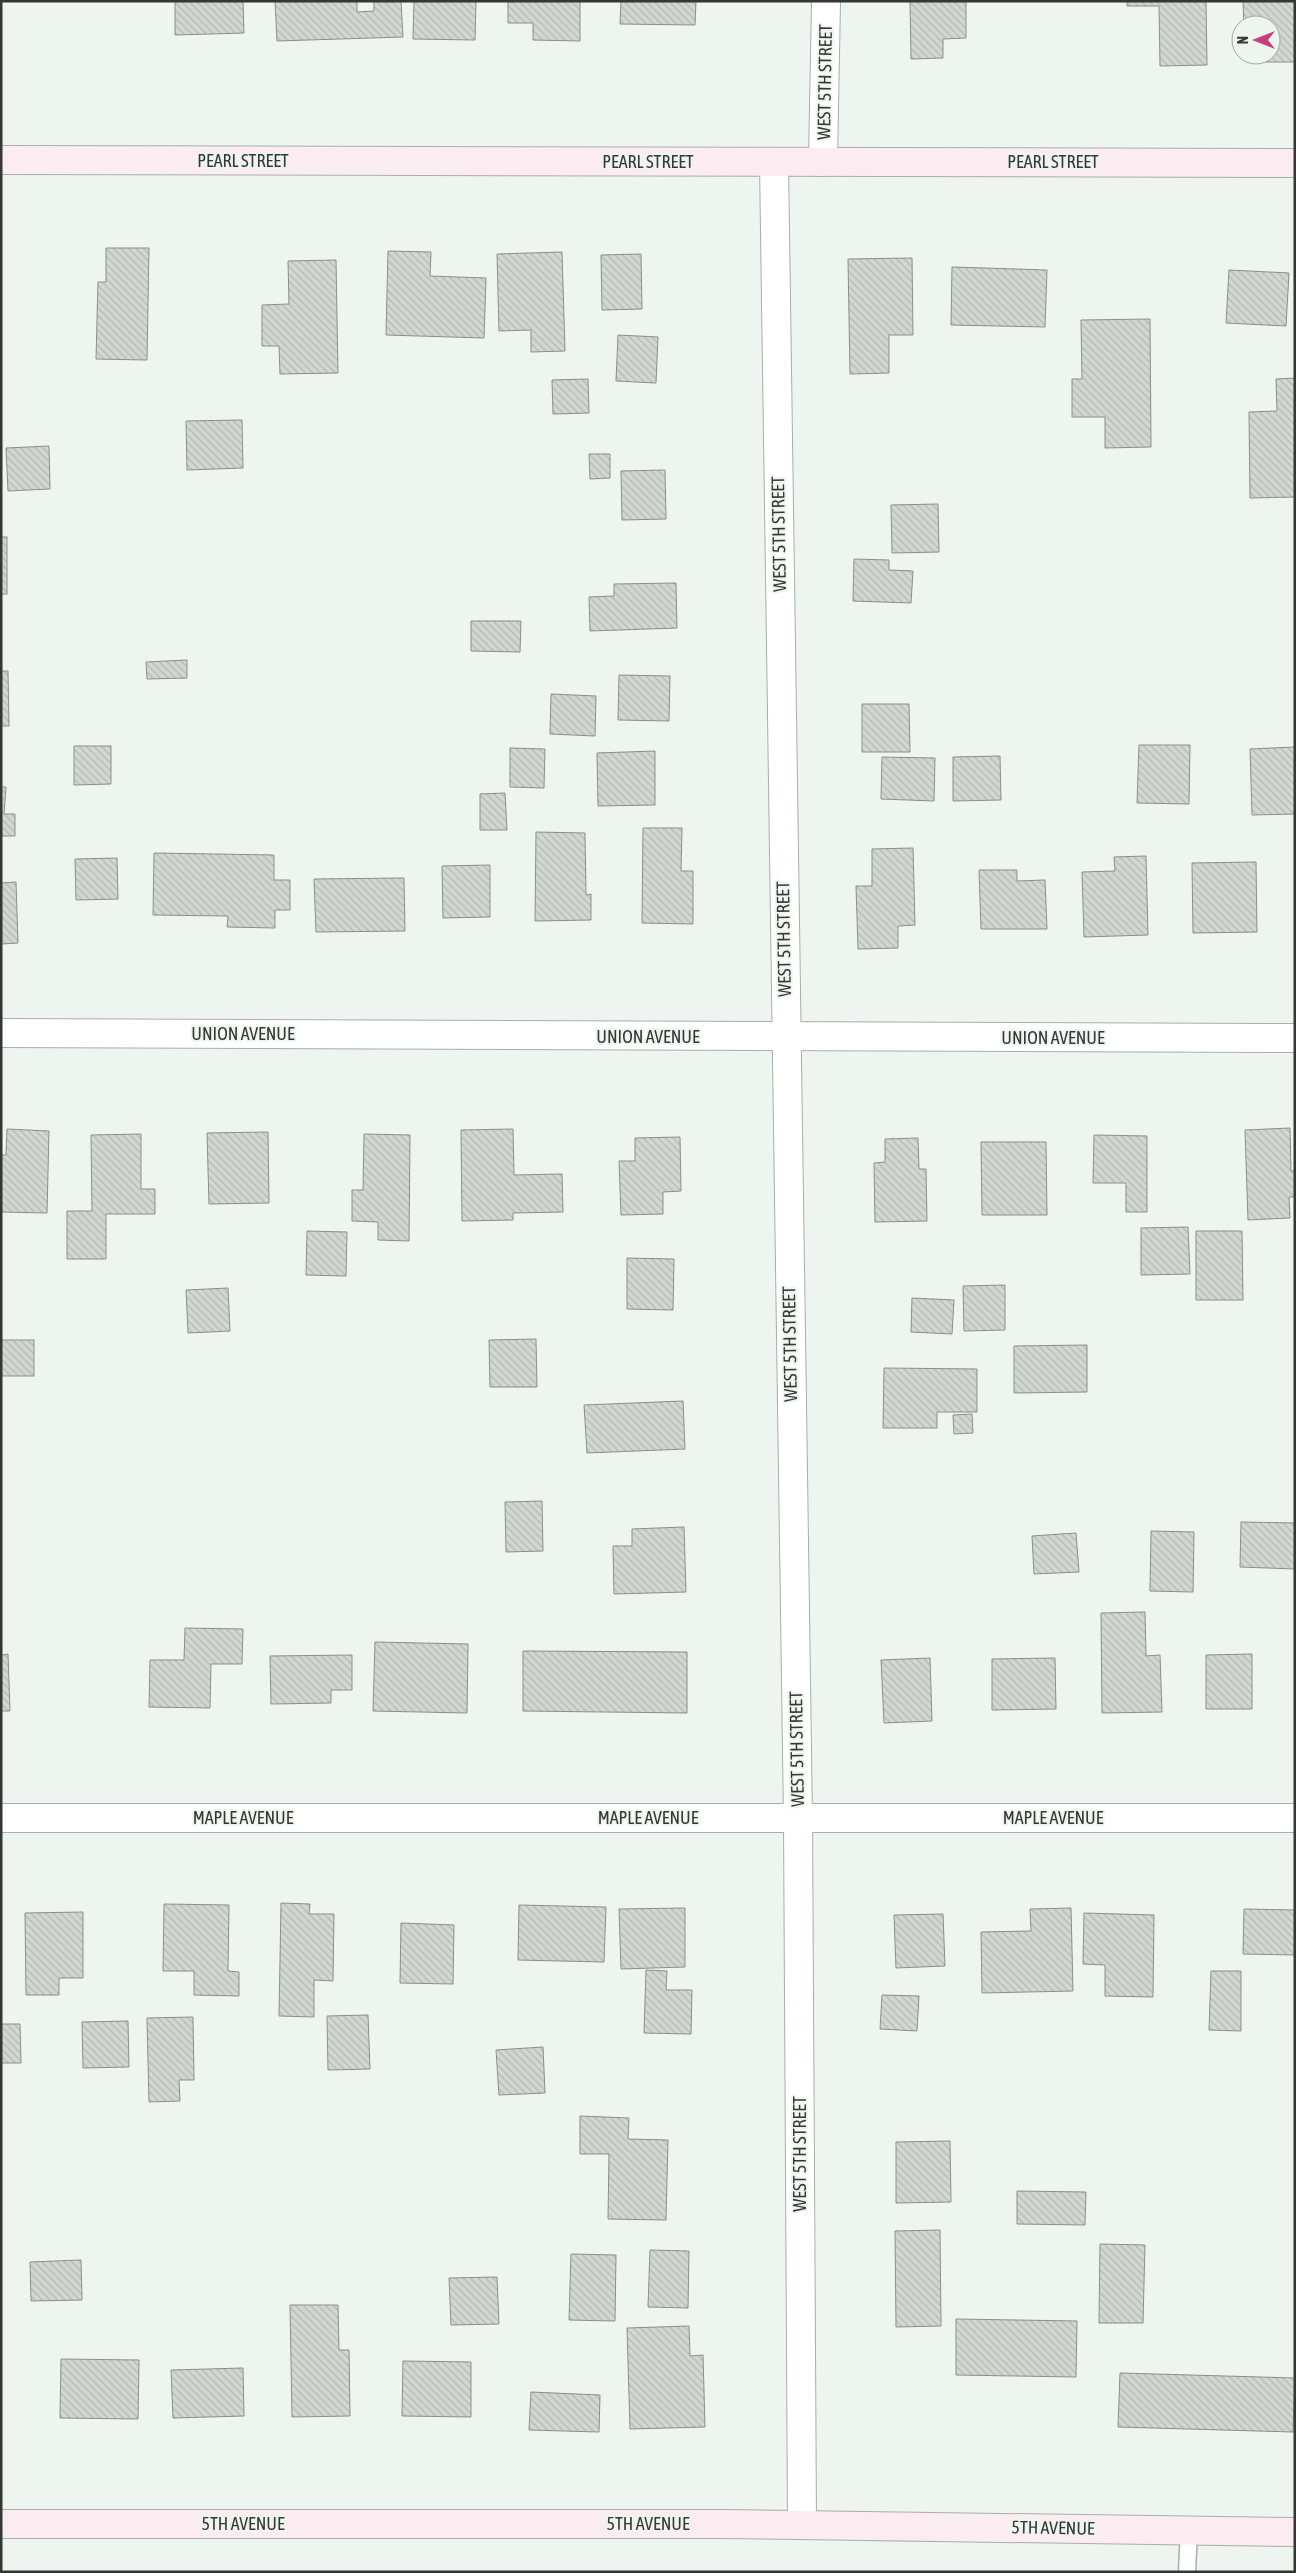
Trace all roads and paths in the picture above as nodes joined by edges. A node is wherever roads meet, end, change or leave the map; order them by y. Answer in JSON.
{"nodes":[{"id":1,"x":826,"y":1,"type":"edge"},
{"id":2,"x":1,"y":160,"type":"edge"},
{"id":3,"x":774,"y":162,"type":"junction"},
{"id":4,"x":823,"y":162,"type":"junction"},
{"id":5,"x":1295,"y":163,"type":"edge"},
{"id":6,"x":1,"y":1032,"type":"edge"},
{"id":7,"x":785,"y":1038,"type":"junction"},
{"id":8,"x":1295,"y":1038,"type":"edge"},
{"id":9,"x":1,"y":1818,"type":"edge"},
{"id":10,"x":798,"y":1818,"type":"junction"},
{"id":11,"x":1295,"y":1818,"type":"edge"},
{"id":12,"x":1,"y":2524,"type":"edge"},
{"id":13,"x":802,"y":2525,"type":"junction"},
{"id":14,"x":1189,"y":2530,"type":"junction"},
{"id":15,"x":1295,"y":2532,"type":"edge"},
{"id":16,"x":1187,"y":2572,"type":"edge"}],
"edges":[{"from":1,"to":4,"type":"street","name":"WEST 5TH STREET"},
{"from":2,"to":3,"type":"street","name":"PEARL STREET"},
{"from":3,"to":4,"type":"street","name":"PEARL STREET"},
{"from":3,"to":7,"type":"street","name":"WEST 5TH STREET"},
{"from":4,"to":5,"type":"street","name":"PEARL STREET"},
{"from":6,"to":7,"type":"street","name":"UNION AVENUE"},
{"from":7,"to":8,"type":"street","name":"UNION AVENUE"},
{"from":7,"to":10,"type":"street","name":"WEST 5TH STREET"},
{"from":9,"to":10,"type":"street","name":"MAPLE AVENUE"},
{"from":10,"to":11,"type":"street","name":"MAPLE AVENUE"},
{"from":10,"to":13,"type":"street","name":"WEST 5TH STREET"},
{"from":12,"to":13,"type":"street","name":"5TH AVENUE"},
{"from":13,"to":14,"type":"street","name":"5TH AVENUE"},
{"from":14,"to":15,"type":"street","name":"5TH AVENUE"},
{"from":14,"to":16,"type":"lane"}]}
